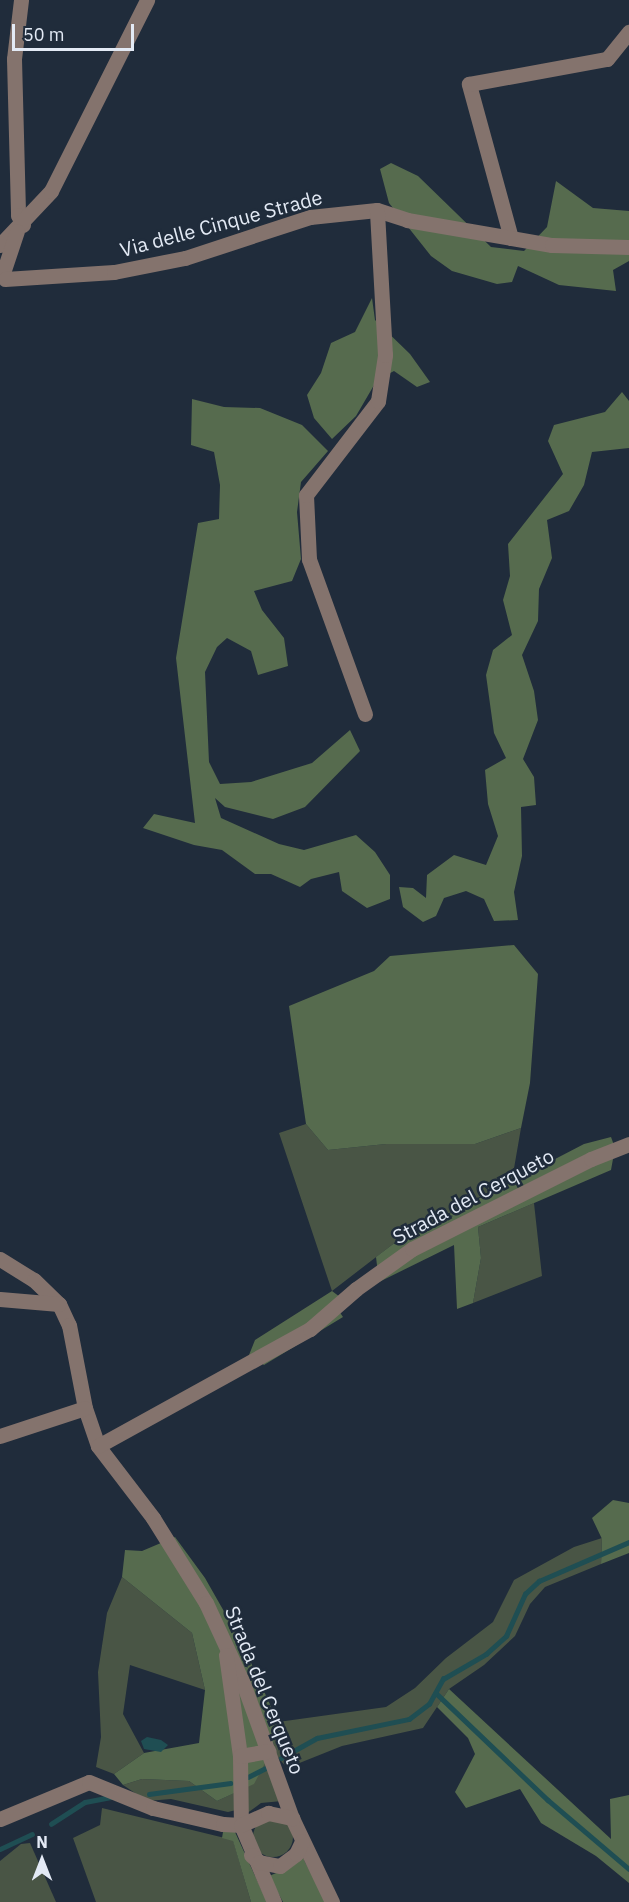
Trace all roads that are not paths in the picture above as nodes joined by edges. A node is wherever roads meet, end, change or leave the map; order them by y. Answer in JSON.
{"nodes":[{"id":1,"x":21,"y":0,"type":"edge"},
{"id":2,"x":147,"y":0,"type":"edge"},
{"id":3,"x":629,"y":32,"type":"edge"},
{"id":4,"x":377,"y":210,"type":"junction"},
{"id":5,"x":20,"y":228,"type":"junction"},
{"id":6,"x":511,"y":238,"type":"junction"},
{"id":7,"x":0,"y":245,"type":"edge"},
{"id":8,"x":629,"y":247,"type":"edge"},
{"id":9,"x":3,"y":272,"type":"edge"},
{"id":10,"x":0,"y":295,"type":"edge"},
{"id":11,"x":364,"y":714,"type":"dead end"},
{"id":12,"x":629,"y":1144,"type":"edge"},
{"id":13,"x":0,"y":1259,"type":"edge"},
{"id":14,"x":0,"y":1299,"type":"edge"},
{"id":15,"x":59,"y":1304,"type":"junction"},
{"id":16,"x":86,"y":1408,"type":"junction"},
{"id":17,"x":0,"y":1436,"type":"edge"},
{"id":18,"x":98,"y":1446,"type":"junction"},
{"id":19,"x":226,"y":1643,"type":"junction"},
{"id":20,"x":269,"y":1751,"type":"junction"},
{"id":21,"x":240,"y":1756,"type":"junction"},
{"id":22,"x":292,"y":1818,"type":"junction"},
{"id":23,"x":0,"y":1819,"type":"edge"},
{"id":24,"x":241,"y":1825,"type":"junction"},
{"id":25,"x":302,"y":1841,"type":"junction"},
{"id":26,"x":251,"y":1855,"type":"junction"},
{"id":27,"x":274,"y":1902,"type":"edge"},
{"id":28,"x":332,"y":1902,"type":"edge"}],
"edges":[{"from":1,"to":5,"type":"street"},
{"from":2,"to":5,"type":"street"},
{"from":3,"to":6,"type":"street"},
{"from":4,"to":6,"type":"street","name":"Via delle Cinque Strade"},
{"from":4,"to":9,"type":"street","name":"Via delle Cinque Strade"},
{"from":4,"to":11,"type":"street"},
{"from":5,"to":7,"type":"street"},
{"from":5,"to":9,"type":"street"},
{"from":6,"to":8,"type":"street","name":"Via delle Cinque Strade"},
{"from":9,"to":10,"type":"street"},
{"from":12,"to":18,"type":"street","name":"Strada del Cerqueto"},
{"from":13,"to":15,"type":"street","name":"Strada del Cerqueto"},
{"from":14,"to":15,"type":"street"},
{"from":15,"to":16,"type":"street","name":"Strada del Cerqueto"},
{"from":16,"to":17,"type":"street"},
{"from":16,"to":18,"type":"street","name":"Strada del Cerqueto"},
{"from":18,"to":19,"type":"street","name":"Strada del Cerqueto"},
{"from":19,"to":20,"type":"street","name":"Strada del Cerqueto"},
{"from":19,"to":21,"type":"street"},
{"from":20,"to":21,"type":"street"},
{"from":20,"to":22,"type":"street","name":"Strada del Cerqueto"},
{"from":21,"to":24,"type":"street"},
{"from":22,"to":24,"type":"street"},
{"from":22,"to":25,"type":"street","name":"Strada del Cerqueto"},
{"from":23,"to":24,"type":"street"},
{"from":24,"to":26,"type":"street"},
{"from":25,"to":26,"type":"street"},
{"from":25,"to":28,"type":"street","name":"Strada del Cerqueto"},
{"from":26,"to":27,"type":"street"}]}
